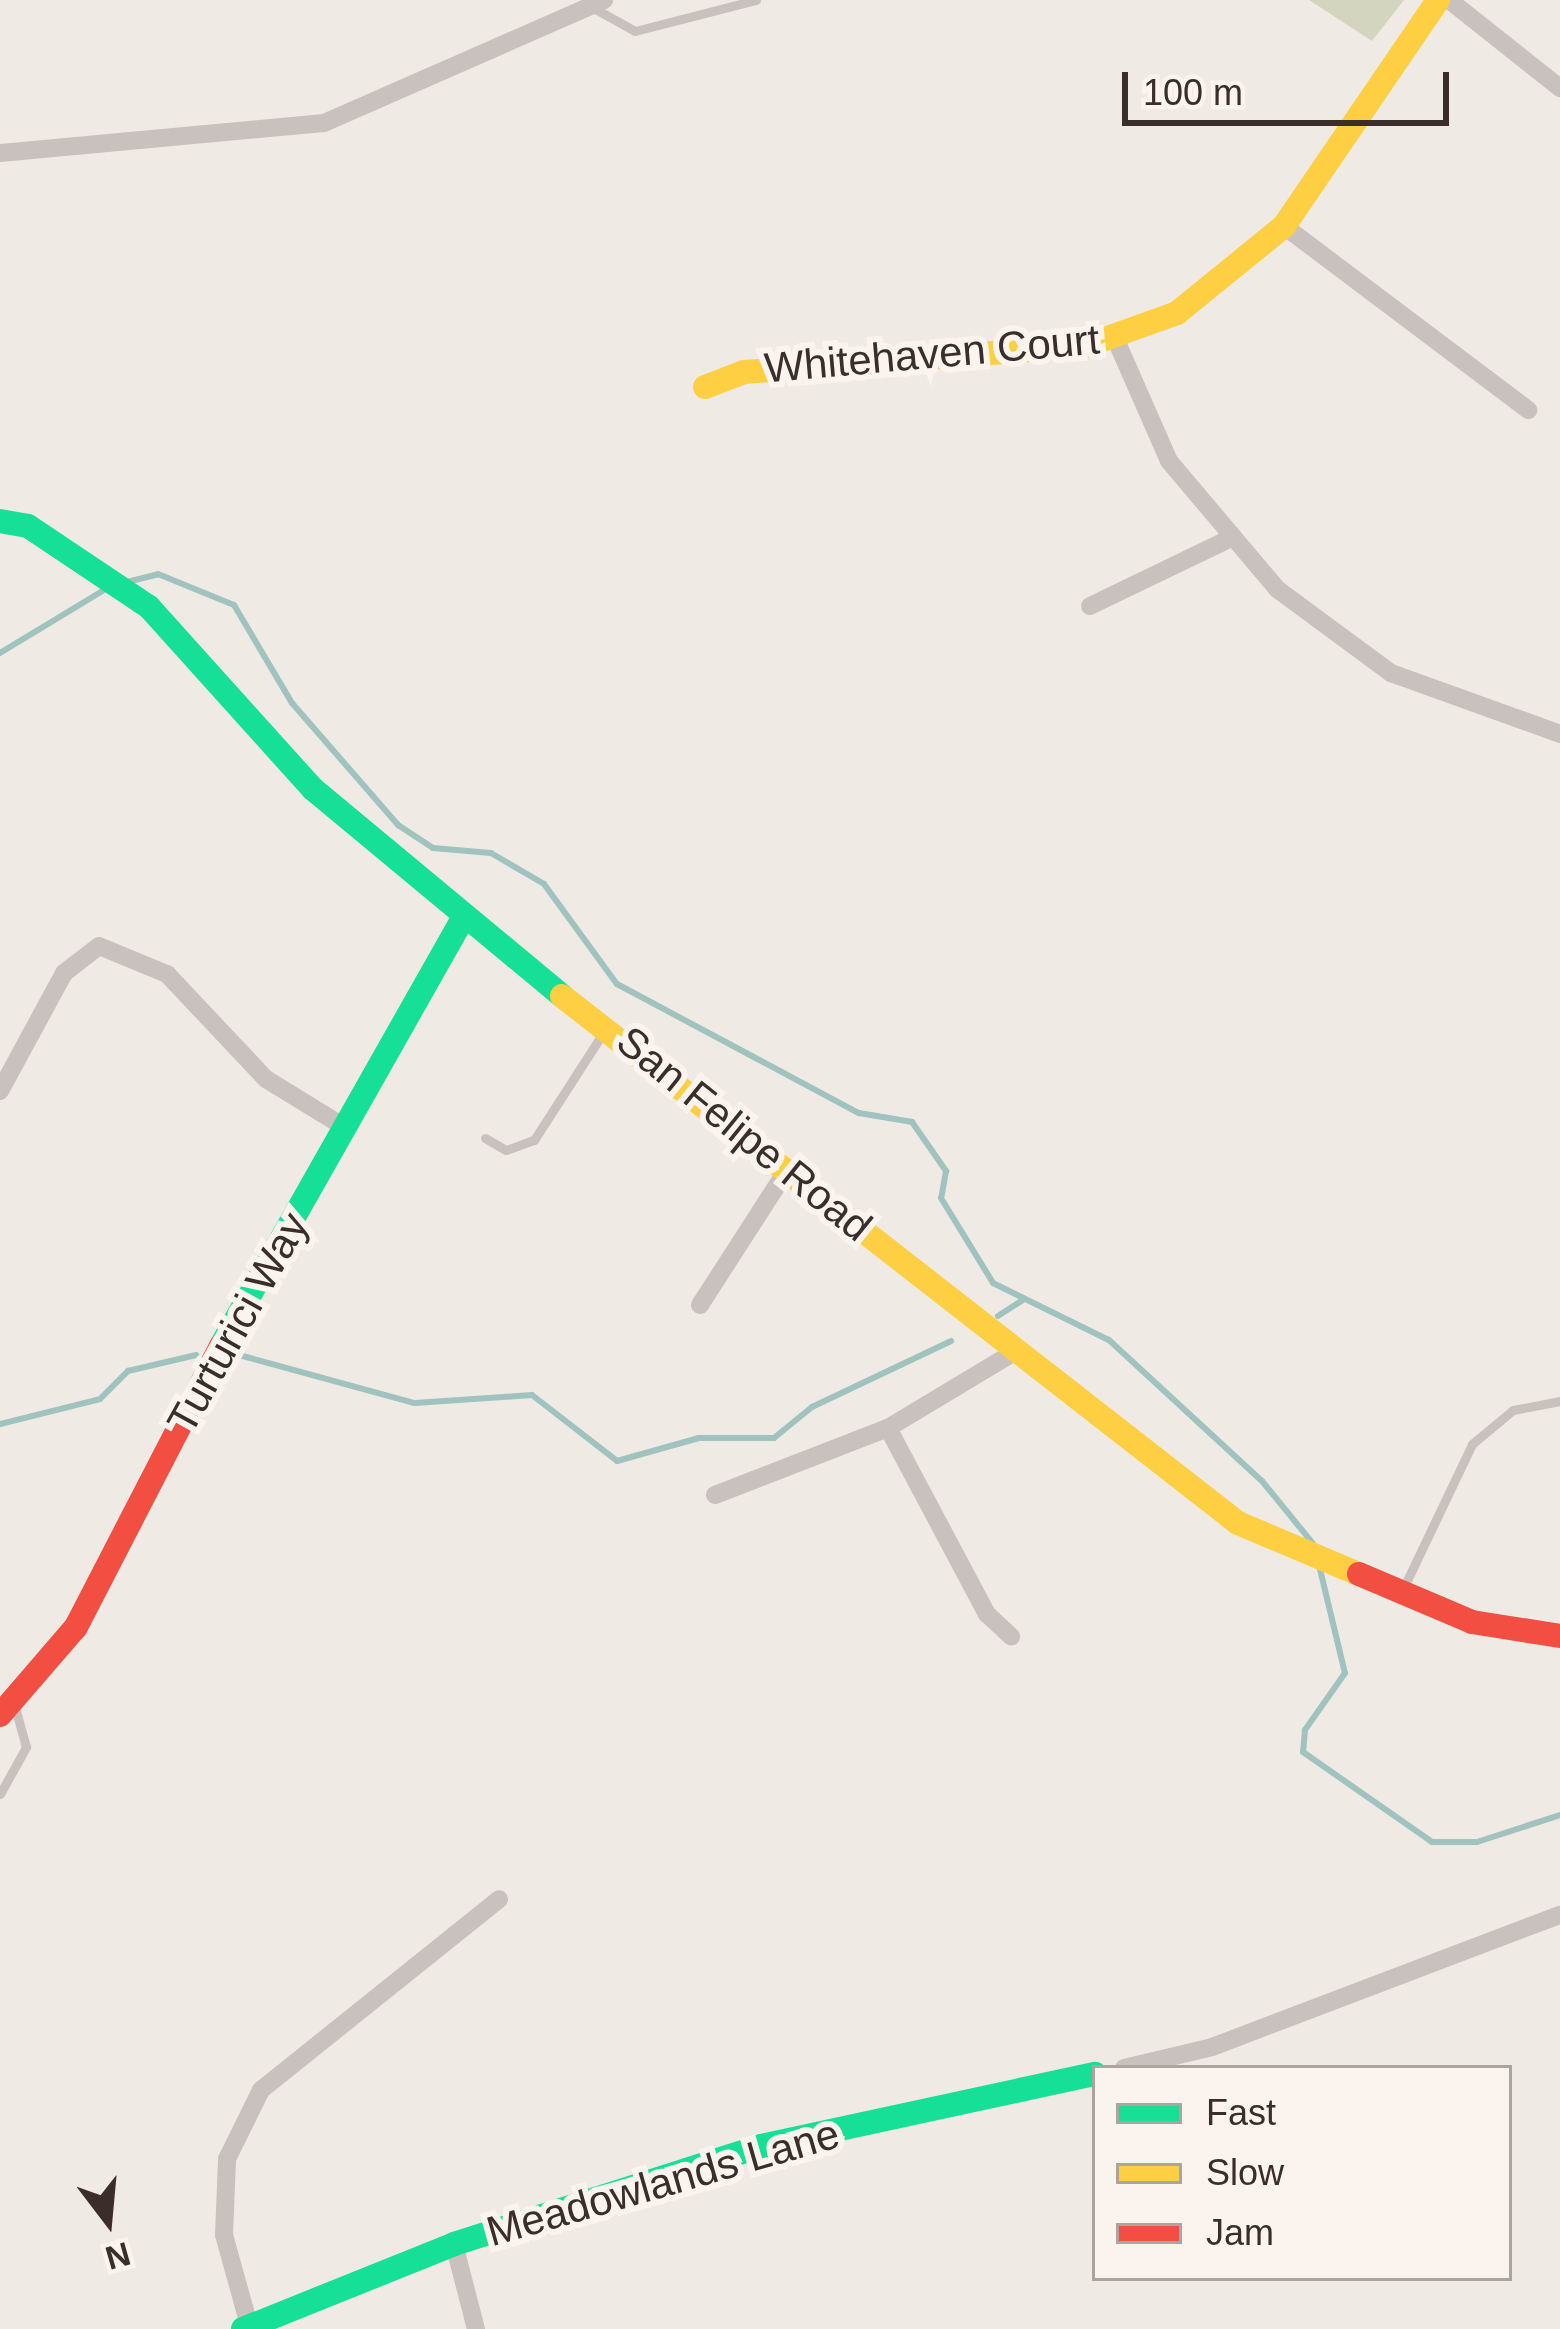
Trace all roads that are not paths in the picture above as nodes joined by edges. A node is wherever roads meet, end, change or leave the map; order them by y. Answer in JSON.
{"nodes":[{"id":1,"x":756,"y":0,"type":"edge"},
{"id":2,"x":1438,"y":0,"type":"edge"},
{"id":3,"x":1449,"y":0,"type":"edge"},
{"id":4,"x":597,"y":3,"type":"edge"},
{"id":5,"x":1560,"y":88,"type":"edge"},
{"id":6,"x":0,"y":153,"type":"edge"},
{"id":7,"x":1284,"y":226,"type":"junction"},
{"id":8,"x":1115,"y":338,"type":"junction"},
{"id":9,"x":705,"y":387,"type":"dead end"},
{"id":10,"x":1528,"y":410,"type":"dead end"},
{"id":11,"x":0,"y":521,"type":"edge"},
{"id":12,"x":1226,"y":541,"type":"junction"},
{"id":13,"x":1090,"y":606,"type":"dead end"},
{"id":14,"x":1560,"y":734,"type":"edge"},
{"id":15,"x":463,"y":919,"type":"junction"},
{"id":16,"x":609,"y":1024,"type":"junction"},
{"id":17,"x":0,"y":1091,"type":"edge"},
{"id":18,"x":344,"y":1127,"type":"junction"},
{"id":19,"x":485,"y":1138,"type":"dead end"},
{"id":20,"x":787,"y":1170,"type":"junction"},
{"id":21,"x":700,"y":1305,"type":"dead end"},
{"id":22,"x":1013,"y":1353,"type":"junction"},
{"id":23,"x":1560,"y":1401,"type":"edge"},
{"id":24,"x":888,"y":1428,"type":"junction"},
{"id":25,"x":715,"y":1496,"type":"dead end"},
{"id":26,"x":1401,"y":1592,"type":"junction"},
{"id":27,"x":1011,"y":1636,"type":"dead end"},
{"id":28,"x":1560,"y":1636,"type":"edge"},
{"id":29,"x":7,"y":1711,"type":"edge"},
{"id":30,"x":0,"y":1794,"type":"edge"},
{"id":31,"x":499,"y":1899,"type":"dead end"},
{"id":32,"x":1560,"y":1915,"type":"edge"},
{"id":33,"x":1137,"y":2065,"type":"edge"},
{"id":34,"x":1092,"y":2075,"type":"edge"},
{"id":35,"x":454,"y":2244,"type":"junction"},
{"id":36,"x":246,"y":2327,"type":"edge"},
{"id":37,"x":476,"y":2329,"type":"edge"}],
"edges":[{"from":1,"to":4,"type":"lane"},
{"from":2,"to":7,"type":"street","name":"Whitehaven Court"},
{"from":3,"to":5,"type":"street"},
{"from":4,"to":6,"type":"street"},
{"from":7,"to":8,"type":"street","name":"Whitehaven Court"},
{"from":7,"to":10,"type":"street"},
{"from":8,"to":9,"type":"street","name":"Whitehaven Court"},
{"from":8,"to":12,"type":"street"},
{"from":11,"to":15,"type":"street","name":"San Felipe Road"},
{"from":12,"to":13,"type":"street"},
{"from":12,"to":14,"type":"street"},
{"from":15,"to":16,"type":"street","name":"San Felipe Road"},
{"from":15,"to":18,"type":"street","name":"Turturici Way"},
{"from":16,"to":19,"type":"lane"},
{"from":16,"to":20,"type":"street","name":"San Felipe Road"},
{"from":17,"to":18,"type":"street"},
{"from":18,"to":29,"type":"street","name":"Turturici Way"},
{"from":20,"to":21,"type":"street"},
{"from":20,"to":22,"type":"street","name":"San Felipe Road"},
{"from":22,"to":24,"type":"street"},
{"from":22,"to":26,"type":"street","name":"San Felipe Road"},
{"from":23,"to":26,"type":"lane"},
{"from":24,"to":25,"type":"street"},
{"from":24,"to":27,"type":"street"},
{"from":26,"to":28,"type":"street","name":"San Felipe Road"},
{"from":29,"to":30,"type":"lane"},
{"from":31,"to":36,"type":"street"},
{"from":32,"to":33,"type":"street"},
{"from":34,"to":35,"type":"street","name":"Meadowlands Lane"},
{"from":35,"to":36,"type":"street","name":"Meadowlands Lane"},
{"from":35,"to":37,"type":"street"}]}
